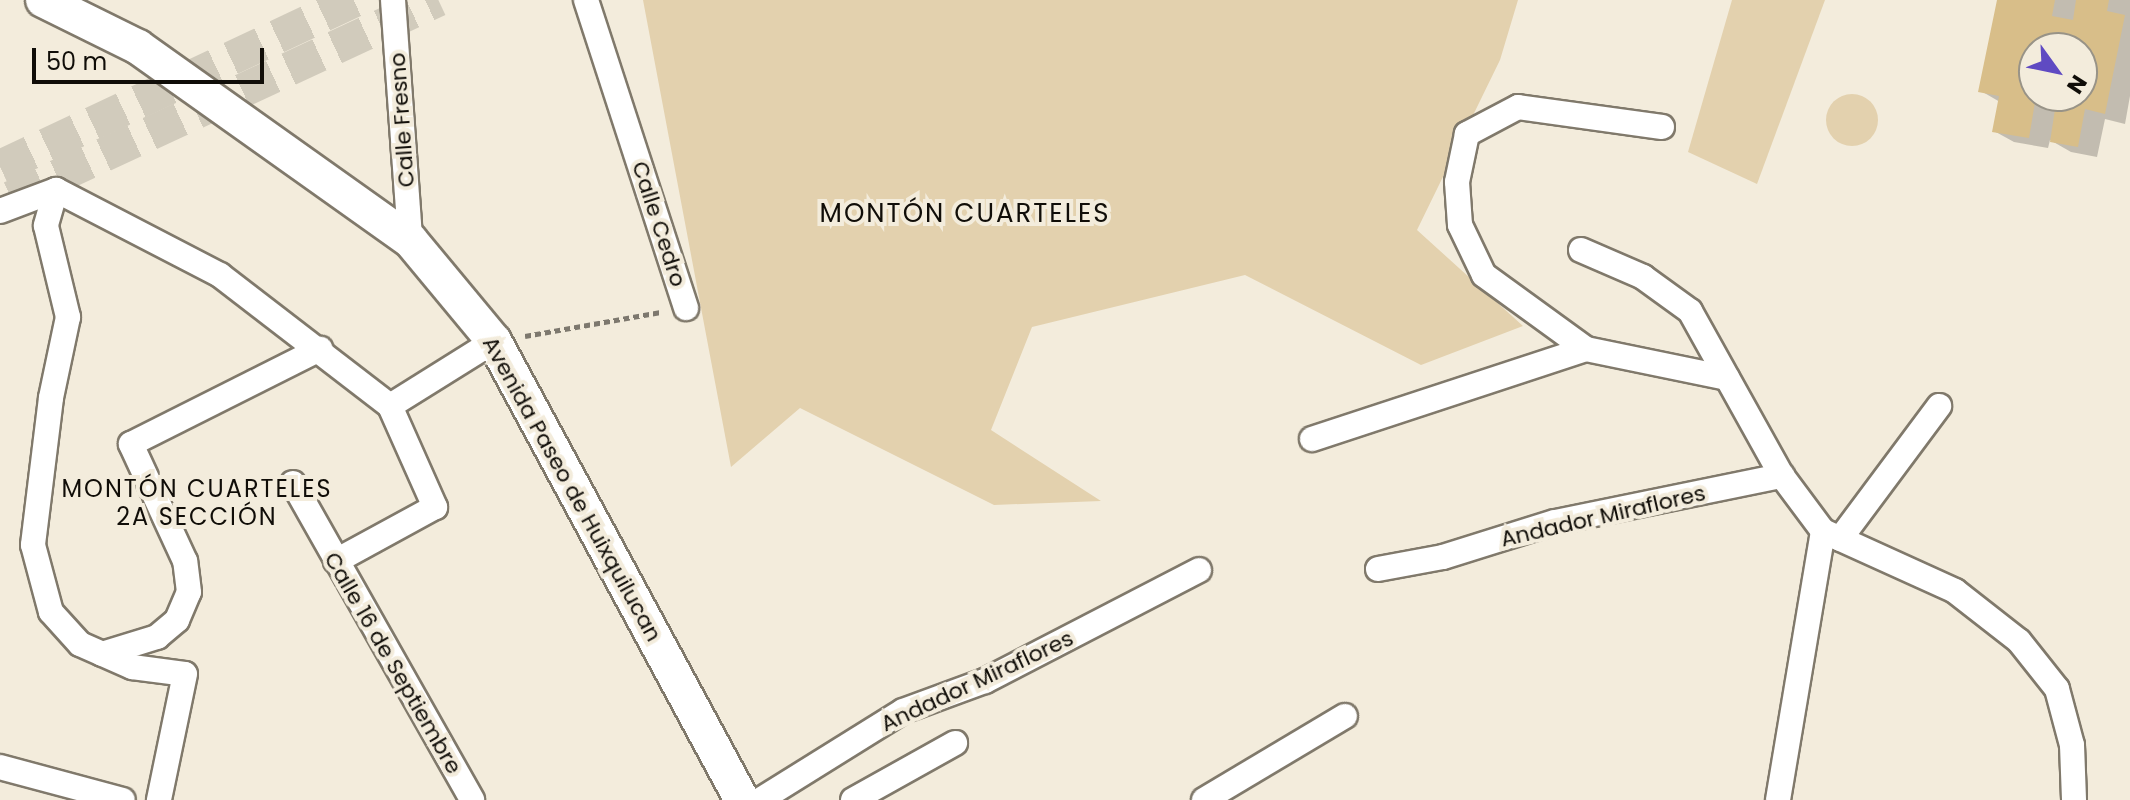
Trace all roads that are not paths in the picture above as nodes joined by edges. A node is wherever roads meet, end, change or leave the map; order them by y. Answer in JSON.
{"nodes":[{"id":1,"x":43,"y":0,"type":"edge"},
{"id":2,"x":393,"y":0,"type":"edge"},
{"id":3,"x":586,"y":0,"type":"edge"},
{"id":4,"x":1662,"y":127,"type":"dead end"},
{"id":5,"x":56,"y":190,"type":"junction"},
{"id":6,"x":0,"y":211,"type":"edge"},
{"id":7,"x":410,"y":240,"type":"junction"},
{"id":8,"x":1581,"y":250,"type":"dead end"},
{"id":9,"x":686,"y":308,"type":"road end"},
{"id":10,"x":494,"y":341,"type":"junction"},
{"id":11,"x":320,"y":349,"type":"junction"},
{"id":12,"x":1586,"y":349,"type":"junction"},
{"id":13,"x":1727,"y":378,"type":"junction"},
{"id":14,"x":390,"y":406,"type":"junction"},
{"id":15,"x":1939,"y":406,"type":"dead end"},
{"id":16,"x":1312,"y":439,"type":"dead end"},
{"id":17,"x":1782,"y":476,"type":"junction"},
{"id":18,"x":293,"y":483,"type":"dead end"},
{"id":19,"x":1832,"y":535,"type":"junction"},
{"id":20,"x":336,"y":561,"type":"junction"},
{"id":21,"x":1378,"y":569,"type":"dead end"},
{"id":22,"x":1199,"y":570,"type":"dead end"},
{"id":23,"x":102,"y":654,"type":"junction"},
{"id":24,"x":1345,"y":716,"type":"dead end"},
{"id":25,"x":955,"y":743,"type":"dead end"},
{"id":26,"x":0,"y":767,"type":"edge"},
{"id":27,"x":123,"y":800,"type":"edge"},
{"id":28,"x":159,"y":800,"type":"edge"},
{"id":29,"x":472,"y":800,"type":"edge"},
{"id":30,"x":742,"y":800,"type":"edge"},
{"id":31,"x":760,"y":800,"type":"edge"},
{"id":32,"x":853,"y":800,"type":"edge"},
{"id":33,"x":1204,"y":800,"type":"edge"},
{"id":34,"x":1778,"y":800,"type":"edge"},
{"id":35,"x":2074,"y":800,"type":"edge"}],
"edges":[{"from":1,"to":7,"type":"street","name":"Avenida Paseo de Huixquilucan"},
{"from":2,"to":7,"type":"street","name":"Calle Fresno"},
{"from":3,"to":9,"type":"street","name":"Calle Cedro"},
{"from":4,"to":12,"type":"street"},
{"from":5,"to":6,"type":"street"},
{"from":5,"to":11,"type":"street"},
{"from":5,"to":23,"type":"street"},
{"from":7,"to":10,"type":"street","name":"Avenida Paseo de Huixquilucan"},
{"from":8,"to":13,"type":"street"},
{"from":10,"to":14,"type":"street"},
{"from":10,"to":30,"type":"street","name":"Avenida Paseo de Huixquilucan"},
{"from":11,"to":14,"type":"street"},
{"from":11,"to":23,"type":"street"},
{"from":12,"to":13,"type":"street"},
{"from":12,"to":16,"type":"street"},
{"from":13,"to":17,"type":"street"},
{"from":14,"to":20,"type":"street"},
{"from":15,"to":19,"type":"street"},
{"from":17,"to":19,"type":"street"},
{"from":17,"to":21,"type":"street","name":"Andador Miraflores"},
{"from":18,"to":20,"type":"street","name":"Calle 16 de Septiembre"},
{"from":19,"to":34,"type":"street"},
{"from":19,"to":35,"type":"street"},
{"from":20,"to":29,"type":"street","name":"Calle 16 de Septiembre"},
{"from":22,"to":31,"type":"street","name":"Andador Miraflores"},
{"from":23,"to":28,"type":"street"},
{"from":24,"to":33,"type":"street"},
{"from":25,"to":32,"type":"street"},
{"from":26,"to":27,"type":"street"}]}
